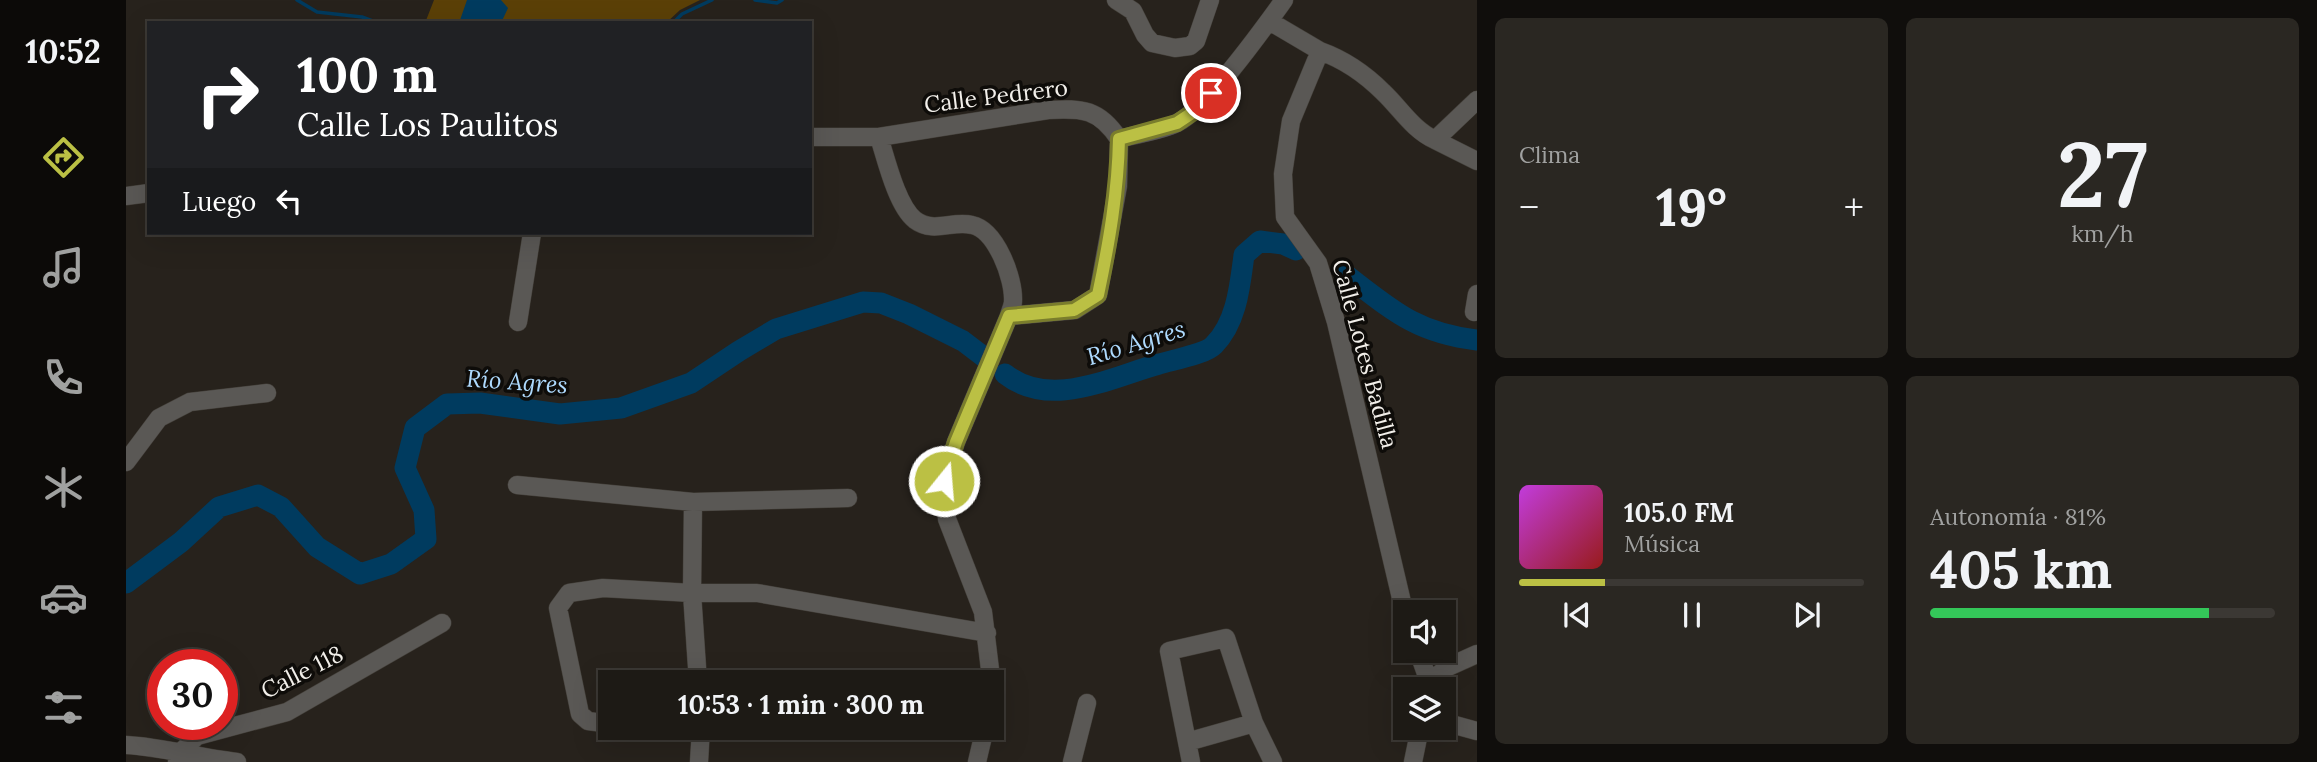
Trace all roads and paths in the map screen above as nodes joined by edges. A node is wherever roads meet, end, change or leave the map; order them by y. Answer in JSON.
{"nodes":[{"id":1,"x":1116,"y":0,"type":"edge"},
{"id":2,"x":1210,"y":0,"type":"edge"},
{"id":3,"x":1281,"y":1,"type":"edge"},
{"id":4,"x":1135,"y":6,"type":"edge"},
{"id":5,"x":1269,"y":22,"type":"junction"},
{"id":6,"x":1320,"y":51,"type":"junction"},
{"id":7,"x":1477,"y":100,"type":"edge"},
{"id":8,"x":812,"y":137,"type":"edge"},
{"id":9,"x":879,"y":137,"type":"junction"},
{"id":10,"x":1119,"y":139,"type":"junction"},
{"id":11,"x":1435,"y":140,"type":"junction"},
{"id":12,"x":1477,"y":161,"type":"edge"},
{"id":13,"x":147,"y":193,"type":"edge"},
{"id":14,"x":126,"y":196,"type":"edge"},
{"id":15,"x":532,"y":235,"type":"edge"},
{"id":16,"x":1009,"y":316,"type":"junction"},
{"id":17,"x":518,"y":322,"type":"dead end"},
{"id":18,"x":267,"y":393,"type":"dead end"},
{"id":19,"x":126,"y":462,"type":"edge"},
{"id":20,"x":517,"y":485,"type":"dead end"},
{"id":21,"x":848,"y":498,"type":"dead end"},
{"id":22,"x":693,"y":502,"type":"junction"},
{"id":23,"x":692,"y":593,"type":"junction"},
{"id":24,"x":1401,"y":600,"type":"edge"},
{"id":25,"x":442,"y":623,"type":"dead end"},
{"id":26,"x":987,"y":633,"type":"junction"},
{"id":27,"x":1477,"y":654,"type":"edge"},
{"id":28,"x":697,"y":670,"type":"edge"},
{"id":29,"x":990,"y":670,"type":"edge"},
{"id":30,"x":1437,"y":677,"type":"edge"},
{"id":31,"x":1087,"y":703,"type":"dead end"},
{"id":32,"x":598,"y":722,"type":"edge"},
{"id":33,"x":1254,"y":723,"type":"junction"},
{"id":34,"x":1456,"y":725,"type":"edge"},
{"id":35,"x":1477,"y":730,"type":"edge"},
{"id":36,"x":700,"y":740,"type":"edge"},
{"id":37,"x":982,"y":740,"type":"edge"},
{"id":38,"x":1418,"y":740,"type":"edge"},
{"id":39,"x":1187,"y":742,"type":"junction"},
{"id":40,"x":126,"y":745,"type":"edge"},
{"id":41,"x":179,"y":757,"type":"edge"},
{"id":42,"x":237,"y":762,"type":"edge"},
{"id":43,"x":699,"y":762,"type":"edge"},
{"id":44,"x":977,"y":762,"type":"edge"},
{"id":45,"x":1072,"y":762,"type":"edge"},
{"id":46,"x":1191,"y":762,"type":"edge"},
{"id":47,"x":1273,"y":762,"type":"edge"},
{"id":48,"x":1413,"y":762,"type":"edge"}],
"edges":[{"from":1,"to":4,"type":"street"},
{"from":2,"to":4,"type":"street"},
{"from":3,"to":5,"type":"street"},
{"from":5,"to":6,"type":"street"},
{"from":5,"to":10,"type":"street"},
{"from":6,"to":11,"type":"street"},
{"from":6,"to":24,"type":"street","name":"Calle Lotes Badilla"},
{"from":7,"to":11,"type":"street"},
{"from":8,"to":9,"type":"street","name":"Calle Pedrero"},
{"from":9,"to":10,"type":"street","name":"Calle Pedrero"},
{"from":9,"to":16,"type":"street"},
{"from":10,"to":16,"type":"street"},
{"from":11,"to":12,"type":"street"},
{"from":13,"to":14,"type":"street"},
{"from":15,"to":17,"type":"street"},
{"from":16,"to":26,"type":"street"},
{"from":18,"to":19,"type":"street"},
{"from":20,"to":22,"type":"street"},
{"from":21,"to":22,"type":"street"},
{"from":22,"to":23,"type":"street"},
{"from":23,"to":26,"type":"street"},
{"from":23,"to":28,"type":"street"},
{"from":23,"to":32,"type":"street"},
{"from":25,"to":41,"type":"street","name":"Calle 118"},
{"from":26,"to":29,"type":"street"},
{"from":27,"to":30,"type":"street"},
{"from":31,"to":45,"type":"street"},
{"from":33,"to":39,"type":"street"},
{"from":33,"to":39,"type":"street"},
{"from":33,"to":47,"type":"street"},
{"from":34,"to":35,"type":"street"},
{"from":36,"to":43,"type":"street"},
{"from":37,"to":44,"type":"street"},
{"from":38,"to":48,"type":"street"},
{"from":39,"to":46,"type":"street"},
{"from":40,"to":41,"type":"street"},
{"from":41,"to":42,"type":"street"}]}
